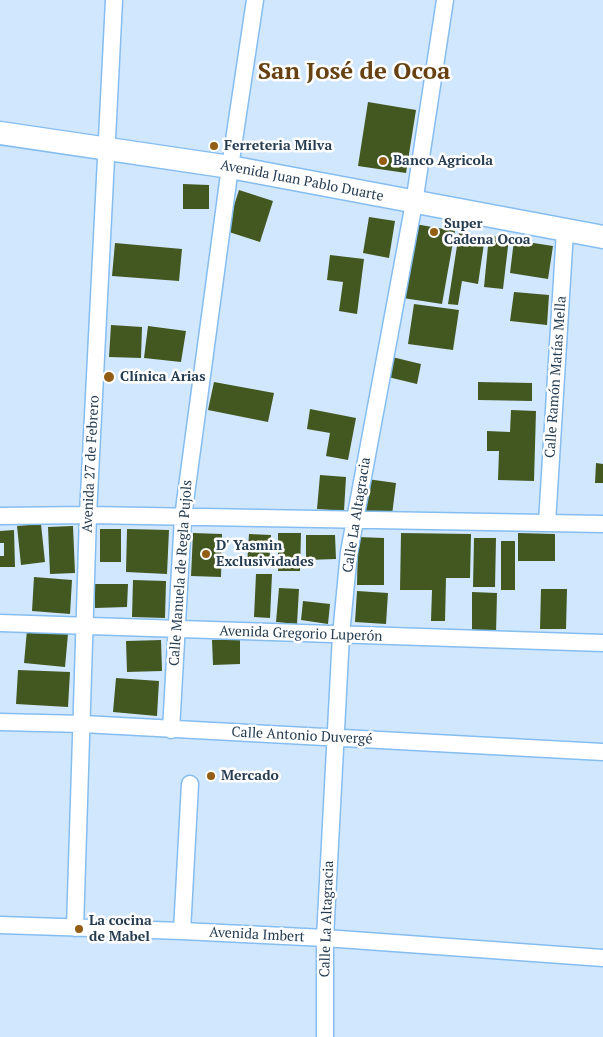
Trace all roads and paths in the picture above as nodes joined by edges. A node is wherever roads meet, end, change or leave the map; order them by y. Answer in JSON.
{"nodes":[{"id":1,"x":114,"y":0,"type":"edge"},
{"id":2,"x":255,"y":0,"type":"edge"},
{"id":3,"x":445,"y":0,"type":"edge"},
{"id":4,"x":0,"y":133,"type":"edge"},
{"id":5,"x":106,"y":148,"type":"junction"},
{"id":6,"x":230,"y":167,"type":"junction"},
{"id":7,"x":414,"y":203,"type":"junction"},
{"id":8,"x":565,"y":231,"type":"junction"},
{"id":9,"x":603,"y":237,"type":"edge"},
{"id":10,"x":88,"y":515,"type":"junction"},
{"id":11,"x":0,"y":516,"type":"edge"},
{"id":12,"x":183,"y":517,"type":"junction"},
{"id":13,"x":354,"y":519,"type":"junction"},
{"id":14,"x":546,"y":523,"type":"junction"},
{"id":15,"x":603,"y":524,"type":"edge"},
{"id":16,"x":0,"y":623,"type":"edge"},
{"id":17,"x":85,"y":627,"type":"junction"},
{"id":18,"x":176,"y":629,"type":"junction"},
{"id":19,"x":341,"y":635,"type":"junction"},
{"id":20,"x":603,"y":643,"type":"edge"},
{"id":21,"x":0,"y":722,"type":"edge"},
{"id":22,"x":83,"y":724,"type":"junction"},
{"id":23,"x":171,"y":730,"type":"junction"},
{"id":24,"x":336,"y":738,"type":"junction"},
{"id":25,"x":603,"y":752,"type":"edge"},
{"id":26,"x":190,"y":784,"type":"dead end"},
{"id":27,"x":0,"y":925,"type":"edge"},
{"id":28,"x":75,"y":928,"type":"junction"},
{"id":29,"x":182,"y":931,"type":"junction"},
{"id":30,"x":325,"y":938,"type":"junction"},
{"id":31,"x":603,"y":958,"type":"edge"},
{"id":32,"x":325,"y":1037,"type":"edge"}],
"edges":[{"from":1,"to":5,"type":"street","name":"Avenida 27 de Febrero"},
{"from":2,"to":6,"type":"street","name":"Calle Manuela de Regla Pujols"},
{"from":3,"to":7,"type":"street","name":"Calle La Altagracia"},
{"from":4,"to":5,"type":"main road","name":"Avenida Juan Pablo Duarte"},
{"from":5,"to":6,"type":"main road","name":"Avenida Juan Pablo Duarte"},
{"from":5,"to":10,"type":"street","name":"Avenida 27 de Febrero"},
{"from":6,"to":7,"type":"main road","name":"Avenida Juan Pablo Duarte"},
{"from":6,"to":12,"type":"street","name":"Calle Manuela de Regla Pujols"},
{"from":7,"to":8,"type":"main road","name":"Avenida Juan Pablo Duarte"},
{"from":7,"to":13,"type":"street","name":"Calle La Altagracia"},
{"from":8,"to":9,"type":"main road","name":"Avenida Juan Pablo Duarte"},
{"from":8,"to":14,"type":"street","name":"Calle Ramón Matías Mella"},
{"from":10,"to":11,"type":"street"},
{"from":10,"to":12,"type":"street"},
{"from":10,"to":17,"type":"street","name":"Avenida 27 de Febrero"},
{"from":12,"to":13,"type":"street"},
{"from":12,"to":18,"type":"street","name":"Calle Manuela de Regla Pujols"},
{"from":13,"to":14,"type":"street"},
{"from":13,"to":19,"type":"street","name":"Calle La Altagracia"},
{"from":14,"to":15,"type":"street"},
{"from":16,"to":17,"type":"street","name":"Avenida Gregorio Luperón"},
{"from":17,"to":18,"type":"street","name":"Avenida Gregorio Luperón"},
{"from":17,"to":22,"type":"street","name":"Avenida 27 de Febrero"},
{"from":18,"to":19,"type":"street","name":"Avenida Gregorio Luperón"},
{"from":18,"to":23,"type":"street","name":"Calle Manuela de Regla Pujols"},
{"from":19,"to":20,"type":"street","name":"Avenida Gregorio Luperón"},
{"from":19,"to":24,"type":"street","name":"Calle La Altagracia"},
{"from":21,"to":22,"type":"street","name":"Calle Antonio Duvergé"},
{"from":22,"to":23,"type":"street","name":"Calle Antonio Duvergé"},
{"from":22,"to":28,"type":"street","name":"Avenida 27 de Febrero"},
{"from":23,"to":24,"type":"street","name":"Calle Antonio Duvergé"},
{"from":24,"to":25,"type":"street","name":"Calle Antonio Duvergé"},
{"from":24,"to":30,"type":"street","name":"Calle La Altagracia"},
{"from":26,"to":29,"type":"street"},
{"from":27,"to":28,"type":"street","name":"Avenida Imbert"},
{"from":28,"to":29,"type":"street","name":"Avenida Imbert"},
{"from":29,"to":30,"type":"street","name":"Avenida Imbert"},
{"from":30,"to":31,"type":"street","name":"Avenida Imbert"},
{"from":30,"to":32,"type":"street","name":"Calle La Altagracia"}]}
